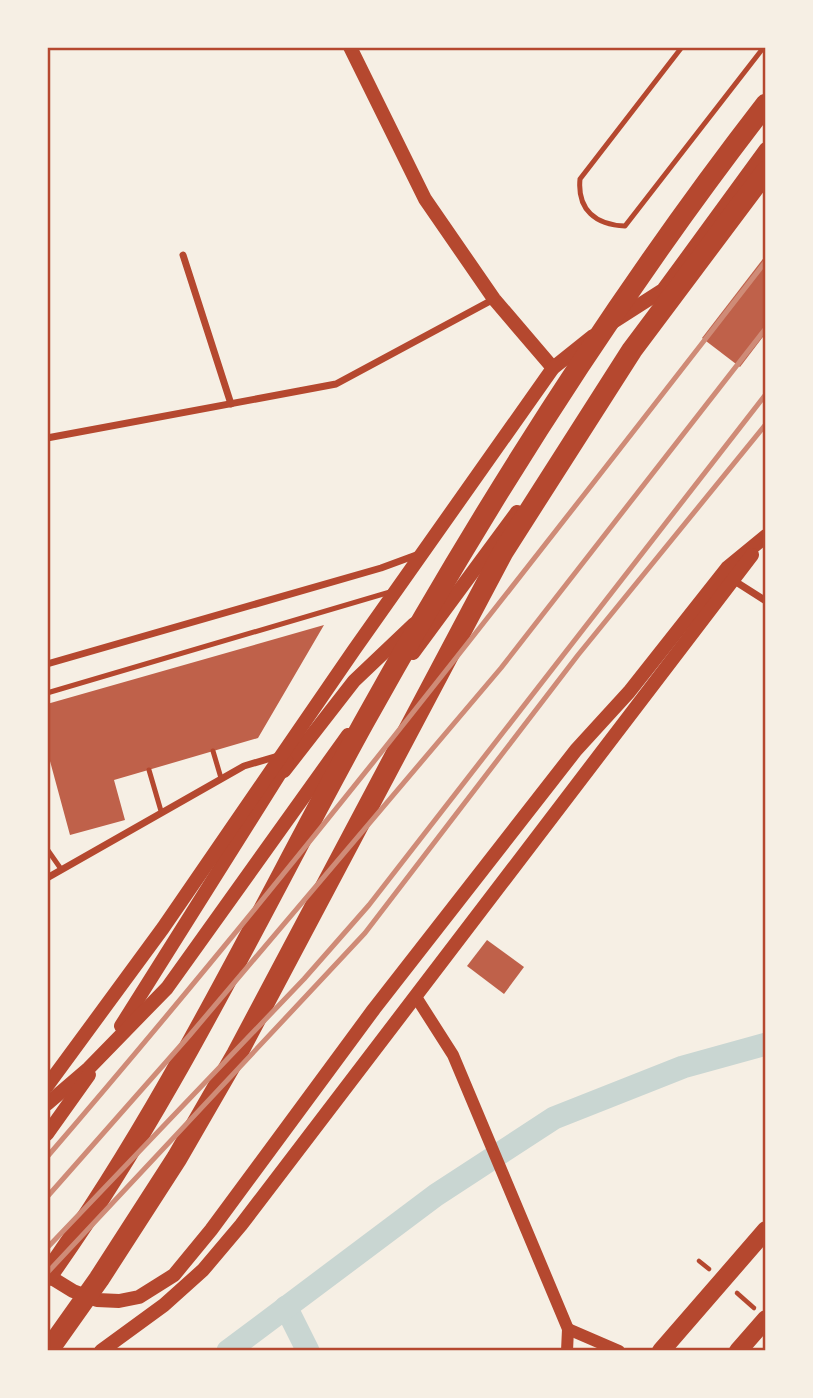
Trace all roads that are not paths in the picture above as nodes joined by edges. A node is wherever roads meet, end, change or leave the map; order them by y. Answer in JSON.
{"nodes":[{"id":1,"x":350,"y":47,"type":"edge"},
{"id":2,"x":682,"y":47,"type":"edge"},
{"id":3,"x":764,"y":47,"type":"edge"},
{"id":4,"x":766,"y":104,"type":"edge"},
{"id":5,"x":766,"y":149,"type":"edge"},
{"id":6,"x":766,"y":171,"type":"edge"},
{"id":7,"x":183,"y":255,"type":"dead end"},
{"id":8,"x":663,"y":290,"type":"junction"},
{"id":9,"x":494,"y":299,"type":"junction"},
{"id":10,"x":553,"y":368,"type":"junction"},
{"id":11,"x":231,"y":404,"type":"junction"},
{"id":12,"x":47,"y":438,"type":"edge"},
{"id":13,"x":766,"y":536,"type":"edge"},
{"id":14,"x":424,"y":552,"type":"junction"},
{"id":15,"x":472,"y":575,"type":"junction"},
{"id":16,"x":733,"y":580,"type":"junction"},
{"id":17,"x":398,"y":589,"type":"junction"},
{"id":18,"x":766,"y":601,"type":"edge"},
{"id":19,"x":354,"y":650,"type":"junction"},
{"id":20,"x":47,"y":664,"type":"edge"},
{"id":21,"x":47,"y":693,"type":"edge"},
{"id":22,"x":213,"y":751,"type":"dead end"},
{"id":23,"x":281,"y":755,"type":"junction"},
{"id":24,"x":149,"y":770,"type":"dead end"},
{"id":25,"x":221,"y":778,"type":"junction"},
{"id":26,"x":265,"y":798,"type":"junction"},
{"id":27,"x":161,"y":811,"type":"junction"},
{"id":28,"x":47,"y":849,"type":"edge"},
{"id":29,"x":61,"y":869,"type":"junction"},
{"id":30,"x":47,"y":878,"type":"edge"},
{"id":31,"x":416,"y":997,"type":"junction"},
{"id":32,"x":47,"y":1086,"type":"edge"},
{"id":33,"x":47,"y":1104,"type":"edge"},
{"id":34,"x":47,"y":1134,"type":"edge"},
{"id":35,"x":766,"y":1230,"type":"edge"},
{"id":36,"x":47,"y":1275,"type":"edge"},
{"id":37,"x":766,"y":1319,"type":"edge"},
{"id":38,"x":568,"y":1329,"type":"junction"},
{"id":39,"x":48,"y":1351,"type":"edge"},
{"id":40,"x":101,"y":1351,"type":"edge"},
{"id":41,"x":567,"y":1351,"type":"edge"},
{"id":42,"x":619,"y":1351,"type":"edge"},
{"id":43,"x":661,"y":1351,"type":"edge"},
{"id":44,"x":738,"y":1351,"type":"edge"}],
"edges":[{"from":1,"to":9,"type":"main road"},
{"from":2,"to":3,"type":"lane"},
{"from":4,"to":36,"type":"highway"},
{"from":5,"to":8,"type":"main road"},
{"from":6,"to":39,"type":"highway"},
{"from":7,"to":11,"type":"street"},
{"from":8,"to":10,"type":"main road"},
{"from":8,"to":15,"type":"main road"},
{"from":9,"to":10,"type":"main road"},
{"from":9,"to":11,"type":"street"},
{"from":10,"to":14,"type":"main road"},
{"from":11,"to":12,"type":"street"},
{"from":13,"to":16,"type":"main road"},
{"from":13,"to":36,"type":"main road"},
{"from":14,"to":17,"type":"main road"},
{"from":14,"to":20,"type":"street"},
{"from":15,"to":26,"type":"main road"},
{"from":15,"to":33,"type":"main road"},
{"from":16,"to":18,"type":"street"},
{"from":16,"to":31,"type":"main road"},
{"from":17,"to":19,"type":"main road"},
{"from":17,"to":21,"type":"lane"},
{"from":19,"to":23,"type":"main road"},
{"from":19,"to":26,"type":"main road"},
{"from":22,"to":25,"type":"lane"},
{"from":23,"to":25,"type":"street"},
{"from":23,"to":32,"type":"main road"},
{"from":24,"to":27,"type":"lane"},
{"from":25,"to":27,"type":"street"},
{"from":26,"to":34,"type":"main road"},
{"from":27,"to":29,"type":"street"},
{"from":28,"to":29,"type":"lane"},
{"from":29,"to":30,"type":"street"},
{"from":31,"to":38,"type":"street"},
{"from":31,"to":40,"type":"main road"},
{"from":35,"to":43,"type":"main road"},
{"from":37,"to":44,"type":"main road"},
{"from":38,"to":41,"type":"street"},
{"from":38,"to":42,"type":"street"}]}
